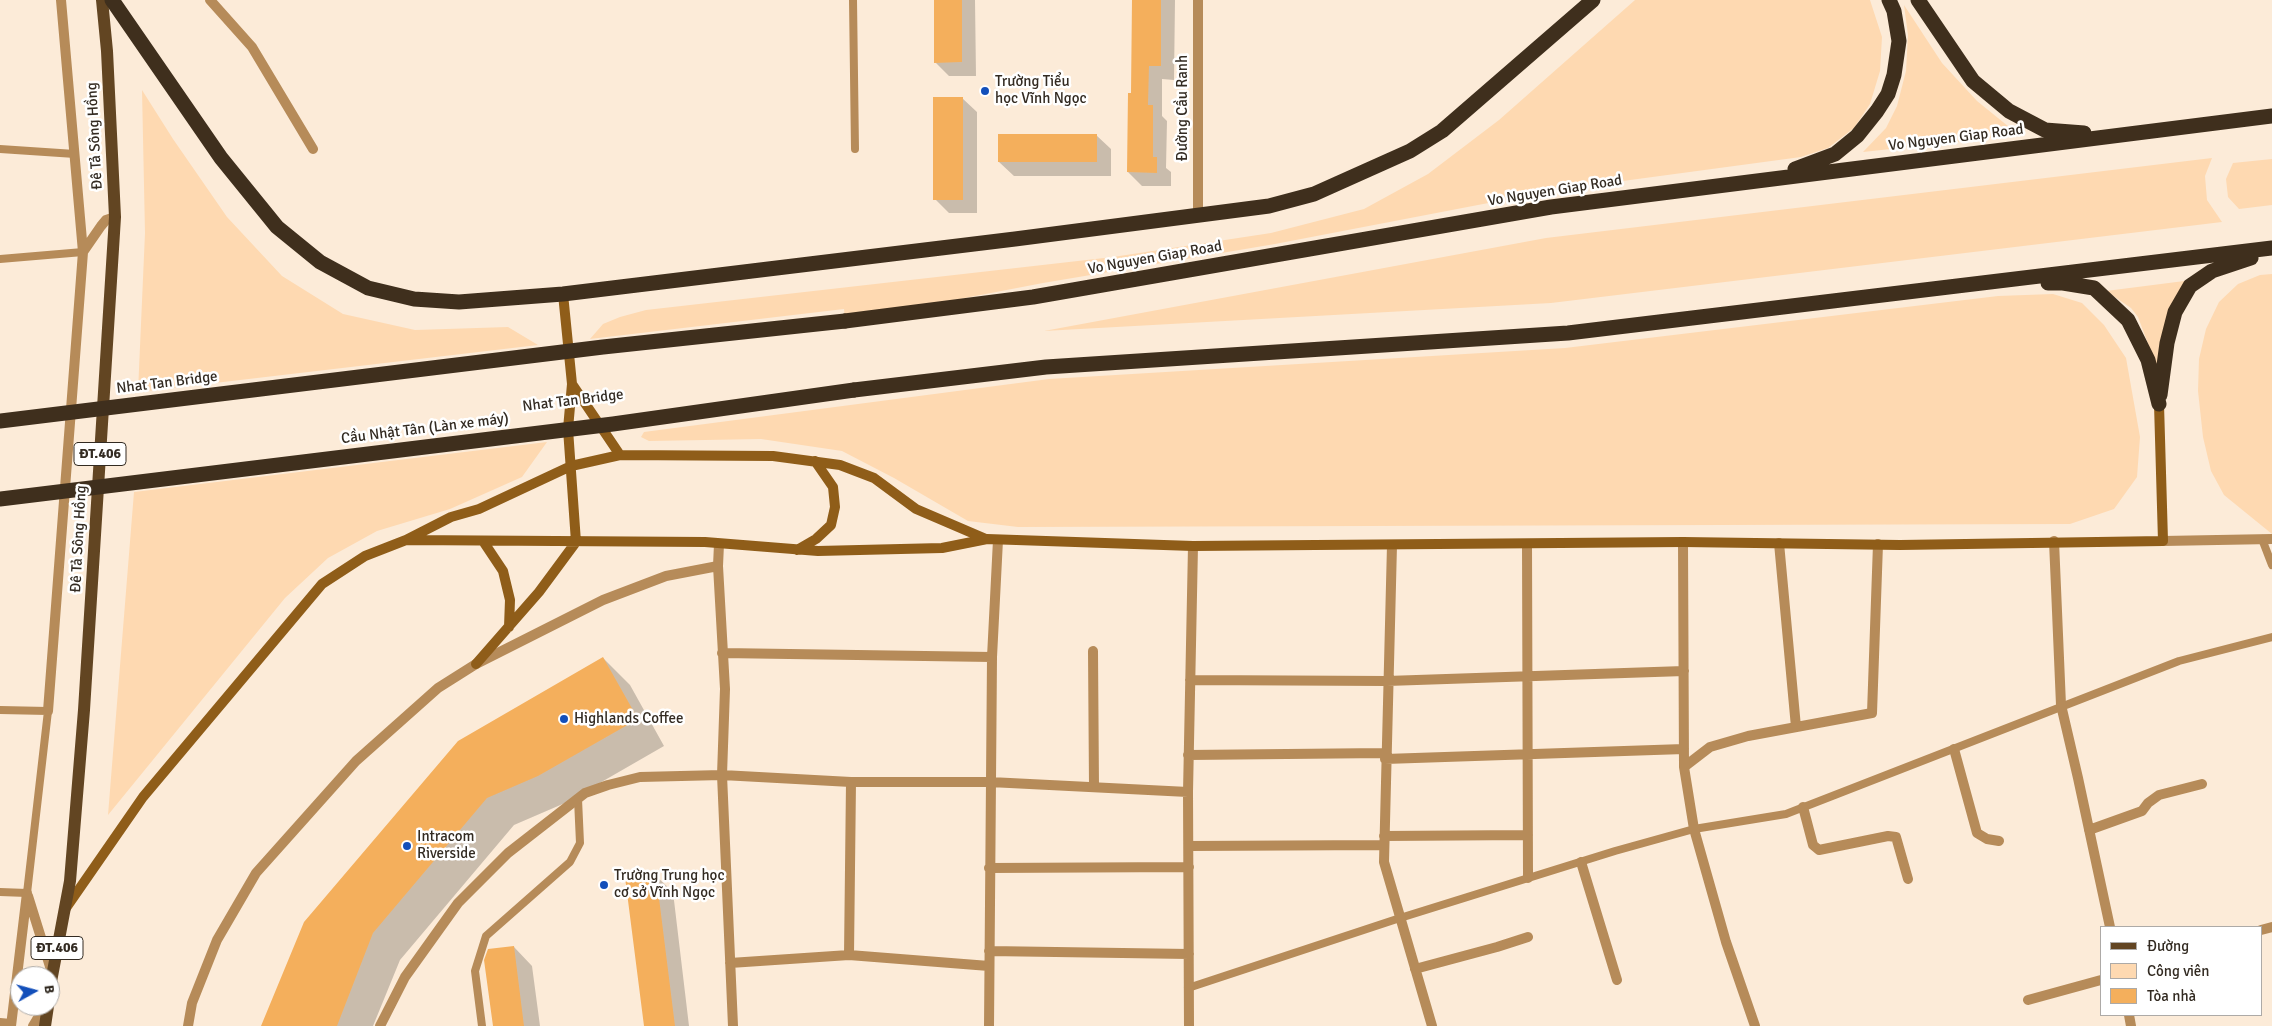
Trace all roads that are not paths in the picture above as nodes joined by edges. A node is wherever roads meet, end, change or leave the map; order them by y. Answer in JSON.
{"nodes":[{"id":1,"x":61,"y":0,"type":"edge"},
{"id":2,"x":102,"y":0,"type":"edge"},
{"id":3,"x":112,"y":0,"type":"edge"},
{"id":4,"x":210,"y":0,"type":"edge"},
{"id":5,"x":853,"y":0,"type":"edge"},
{"id":6,"x":1198,"y":0,"type":"edge"},
{"id":7,"x":1593,"y":0,"type":"edge"},
{"id":8,"x":1889,"y":0,"type":"edge"},
{"id":9,"x":1918,"y":0,"type":"edge"},
{"id":10,"x":2272,"y":116,"type":"edge"},
{"id":11,"x":2217,"y":123,"type":"junction"},
{"id":12,"x":0,"y":149,"type":"edge"},
{"id":13,"x":313,"y":149,"type":"dead end"},
{"id":14,"x":855,"y":149,"type":"dead end"},
{"id":15,"x":75,"y":154,"type":"junction"},
{"id":16,"x":1670,"y":192,"type":"junction"},
{"id":17,"x":1198,"y":216,"type":"junction"},
{"id":18,"x":115,"y":218,"type":"junction"},
{"id":19,"x":2272,"y":248,"type":"edge"},
{"id":20,"x":84,"y":252,"type":"junction"},
{"id":21,"x":2272,"y":252,"type":"edge"},
{"id":22,"x":0,"y":259,"type":"edge"},
{"id":23,"x":1956,"y":286,"type":"junction"},
{"id":24,"x":563,"y":294,"type":"junction"},
{"id":25,"x":845,"y":321,"type":"junction"},
{"id":26,"x":572,"y":384,"type":"junction"},
{"id":27,"x":854,"y":390,"type":"junction"},
{"id":28,"x":2159,"y":404,"type":"junction"},
{"id":29,"x":0,"y":411,"type":"edge"},
{"id":30,"x":0,"y":421,"type":"edge"},
{"id":31,"x":620,"y":455,"type":"junction"},
{"id":32,"x":815,"y":461,"type":"junction"},
{"id":33,"x":571,"y":466,"type":"junction"},
{"id":34,"x":0,"y":489,"type":"edge"},
{"id":35,"x":0,"y":499,"type":"edge"},
{"id":36,"x":987,"y":539,"type":"junction"},
{"id":37,"x":2267,"y":539,"type":"edge"},
{"id":38,"x":406,"y":540,"type":"junction"},
{"id":39,"x":998,"y":540,"type":"junction"},
{"id":40,"x":483,"y":541,"type":"junction"},
{"id":41,"x":2163,"y":541,"type":"junction"},
{"id":42,"x":576,"y":542,"type":"junction"},
{"id":43,"x":1683,"y":542,"type":"junction"},
{"id":44,"x":2054,"y":542,"type":"junction"},
{"id":45,"x":1779,"y":543,"type":"junction"},
{"id":46,"x":719,"y":544,"type":"junction"},
{"id":47,"x":1527,"y":544,"type":"junction"},
{"id":48,"x":1878,"y":544,"type":"junction"},
{"id":49,"x":1392,"y":545,"type":"junction"},
{"id":50,"x":1193,"y":546,"type":"junction"},
{"id":51,"x":797,"y":550,"type":"junction"},
{"id":52,"x":718,"y":566,"type":"junction"},
{"id":53,"x":2272,"y":566,"type":"edge"},
{"id":54,"x":509,"y":627,"type":"junction"},
{"id":55,"x":2272,"y":637,"type":"edge"},
{"id":56,"x":1093,"y":651,"type":"dead end"},
{"id":57,"x":722,"y":653,"type":"junction"},
{"id":58,"x":992,"y":657,"type":"junction"},
{"id":59,"x":476,"y":664,"type":"junction"},
{"id":60,"x":1684,"y":671,"type":"junction"},
{"id":61,"x":1528,"y":676,"type":"junction"},
{"id":62,"x":1190,"y":680,"type":"junction"},
{"id":63,"x":1387,"y":681,"type":"junction"},
{"id":64,"x":2060,"y":705,"type":"junction"},
{"id":65,"x":0,"y":710,"type":"edge"},
{"id":66,"x":48,"y":711,"type":"junction"},
{"id":67,"x":1796,"y":727,"type":"junction"},
{"id":68,"x":1684,"y":748,"type":"junction"},
{"id":69,"x":1954,"y":749,"type":"junction"},
{"id":70,"x":1528,"y":752,"type":"junction"},
{"id":71,"x":1188,"y":755,"type":"junction"},
{"id":72,"x":1385,"y":756,"type":"junction"},
{"id":73,"x":1684,"y":767,"type":"junction"},
{"id":74,"x":722,"y":775,"type":"junction"},
{"id":75,"x":851,"y":782,"type":"junction"},
{"id":76,"x":990,"y":782,"type":"junction"},
{"id":77,"x":2202,"y":784,"type":"dead end"},
{"id":78,"x":1094,"y":787,"type":"junction"},
{"id":79,"x":1188,"y":792,"type":"junction"},
{"id":80,"x":578,"y":799,"type":"junction"},
{"id":81,"x":1803,"y":807,"type":"junction"},
{"id":82,"x":1694,"y":829,"type":"junction"},
{"id":83,"x":2089,"y":830,"type":"junction"},
{"id":84,"x":1528,"y":835,"type":"junction"},
{"id":85,"x":1384,"y":840,"type":"junction"},
{"id":86,"x":1999,"y":841,"type":"dead end"},
{"id":87,"x":1189,"y":846,"type":"junction"},
{"id":88,"x":1581,"y":862,"type":"junction"},
{"id":89,"x":1189,"y":867,"type":"junction"},
{"id":90,"x":989,"y":868,"type":"junction"},
{"id":91,"x":1528,"y":878,"type":"junction"},
{"id":92,"x":1908,"y":879,"type":"dead end"},
{"id":93,"x":0,"y":892,"type":"edge"},
{"id":94,"x":27,"y":893,"type":"junction"},
{"id":95,"x":66,"y":908,"type":"junction"},
{"id":96,"x":1400,"y":918,"type":"junction"},
{"id":97,"x":2110,"y":926,"type":"edge"},
{"id":98,"x":1528,"y":937,"type":"dead end"},
{"id":99,"x":989,"y":952,"type":"junction"},
{"id":100,"x":849,"y":954,"type":"junction"},
{"id":101,"x":1189,"y":954,"type":"junction"},
{"id":102,"x":730,"y":962,"type":"junction"},
{"id":103,"x":50,"y":966,"type":"edge"},
{"id":104,"x":54,"y":966,"type":"edge"},
{"id":105,"x":989,"y":966,"type":"junction"},
{"id":106,"x":1415,"y":969,"type":"junction"},
{"id":107,"x":1617,"y":980,"type":"dead end"},
{"id":108,"x":2100,"y":980,"type":"edge"},
{"id":109,"x":1188,"y":988,"type":"junction"},
{"id":110,"x":2028,"y":1000,"type":"dead end"},
{"id":111,"x":0,"y":1022,"type":"edge"},
{"id":112,"x":11,"y":1025,"type":"edge"},
{"id":113,"x":188,"y":1026,"type":"edge"},
{"id":114,"x":380,"y":1026,"type":"edge"},
{"id":115,"x":482,"y":1026,"type":"edge"},
{"id":116,"x":732,"y":1026,"type":"edge"},
{"id":117,"x":989,"y":1026,"type":"edge"},
{"id":118,"x":1189,"y":1026,"type":"edge"},
{"id":119,"x":1432,"y":1026,"type":"edge"},
{"id":120,"x":1755,"y":1026,"type":"edge"}],
"edges":[{"from":1,"to":15,"type":"street"},
{"from":2,"to":18,"type":"main road","name":"Đê Tả Sông Hồng","number":"ĐT.406"},
{"from":3,"to":24,"type":"highway"},
{"from":4,"to":13,"type":"street"},
{"from":5,"to":14,"type":"lane"},
{"from":6,"to":17,"type":"street","name":"Đường Cầu Ranh"},
{"from":7,"to":17,"type":"highway"},
{"from":8,"to":16,"type":"highway"},
{"from":9,"to":11,"type":"highway"},
{"from":10,"to":11,"type":"highway","name":"Vo Nguyen Giap Road"},
{"from":11,"to":16,"type":"highway","name":"Vo Nguyen Giap Road"},
{"from":12,"to":15,"type":"lane"},
{"from":15,"to":20,"type":"street"},
{"from":16,"to":25,"type":"highway","name":"Vo Nguyen Giap Road"},
{"from":17,"to":24,"type":"highway"},
{"from":18,"to":20,"type":"street"},
{"from":18,"to":95,"type":"main road","name":"Đê Tả Sông Hồng","number":"ĐT.406"},
{"from":19,"to":23,"type":"highway"},
{"from":20,"to":22,"type":"lane"},
{"from":20,"to":66,"type":"street"},
{"from":21,"to":28,"type":"highway"},
{"from":23,"to":27,"type":"highway"},
{"from":23,"to":28,"type":"highway"},
{"from":24,"to":26,"type":"street"},
{"from":25,"to":29,"type":"highway","bridge":true},
{"from":25,"to":30,"type":"highway","name":"Nhat Tan Bridge","bridge":true},
{"from":26,"to":31,"type":"street"},
{"from":26,"to":33,"type":"street"},
{"from":27,"to":34,"type":"highway","name":"Nhat Tan Bridge","bridge":true},
{"from":27,"to":35,"type":"highway","name":"Cầu Nhật Tân (Làn xe máy)","bridge":true},
{"from":28,"to":41,"type":"street"},
{"from":31,"to":32,"type":"street"},
{"from":31,"to":33,"type":"street"},
{"from":32,"to":36,"type":"street"},
{"from":32,"to":51,"type":"street"},
{"from":33,"to":38,"type":"street"},
{"from":33,"to":42,"type":"street"},
{"from":36,"to":39,"type":"street"},
{"from":36,"to":51,"type":"street"},
{"from":37,"to":41,"type":"street"},
{"from":37,"to":53,"type":"lane"},
{"from":38,"to":40,"type":"street"},
{"from":38,"to":95,"type":"street"},
{"from":39,"to":50,"type":"street"},
{"from":39,"to":58,"type":"street"},
{"from":40,"to":42,"type":"street"},
{"from":40,"to":54,"type":"street"},
{"from":41,"to":44,"type":"street"},
{"from":42,"to":46,"type":"street"},
{"from":42,"to":54,"type":"street"},
{"from":43,"to":45,"type":"street"},
{"from":43,"to":47,"type":"street"},
{"from":43,"to":60,"type":"street"},
{"from":44,"to":48,"type":"street"},
{"from":44,"to":64,"type":"street"},
{"from":45,"to":48,"type":"street"},
{"from":45,"to":67,"type":"street"},
{"from":46,"to":51,"type":"street"},
{"from":46,"to":52,"type":"street"},
{"from":47,"to":49,"type":"street"},
{"from":47,"to":61,"type":"street"},
{"from":48,"to":67,"type":"street"},
{"from":49,"to":50,"type":"street"},
{"from":49,"to":63,"type":"street"},
{"from":50,"to":62,"type":"street"},
{"from":52,"to":57,"type":"street"},
{"from":52,"to":59,"type":"street"},
{"from":54,"to":59,"type":"street"},
{"from":55,"to":64,"type":"lane"},
{"from":56,"to":78,"type":"street"},
{"from":57,"to":58,"type":"street"},
{"from":57,"to":74,"type":"street"},
{"from":58,"to":76,"type":"street"},
{"from":59,"to":113,"type":"street"},
{"from":60,"to":61,"type":"street"},
{"from":60,"to":68,"type":"street"},
{"from":61,"to":63,"type":"street"},
{"from":61,"to":70,"type":"street"},
{"from":62,"to":63,"type":"street"},
{"from":62,"to":71,"type":"street"},
{"from":63,"to":72,"type":"street"},
{"from":64,"to":69,"type":"lane"},
{"from":64,"to":83,"type":"street"},
{"from":65,"to":66,"type":"lane"},
{"from":66,"to":94,"type":"lane"},
{"from":67,"to":73,"type":"street"},
{"from":68,"to":70,"type":"street"},
{"from":68,"to":73,"type":"street"},
{"from":69,"to":81,"type":"lane"},
{"from":69,"to":86,"type":"street"},
{"from":70,"to":72,"type":"street"},
{"from":70,"to":84,"type":"street"},
{"from":71,"to":72,"type":"street"},
{"from":71,"to":79,"type":"street"},
{"from":72,"to":85,"type":"street"},
{"from":73,"to":82,"type":"street"},
{"from":74,"to":75,"type":"street"},
{"from":74,"to":80,"type":"street"},
{"from":74,"to":102,"type":"street"},
{"from":75,"to":76,"type":"street"},
{"from":75,"to":100,"type":"street"},
{"from":76,"to":78,"type":"street"},
{"from":76,"to":90,"type":"street"},
{"from":77,"to":83,"type":"street"},
{"from":78,"to":79,"type":"street"},
{"from":79,"to":87,"type":"street"},
{"from":80,"to":114,"type":"street"},
{"from":80,"to":115,"type":"lane"},
{"from":81,"to":82,"type":"lane"},
{"from":81,"to":92,"type":"street"},
{"from":82,"to":88,"type":"lane"},
{"from":82,"to":120,"type":"street"},
{"from":83,"to":97,"type":"street"},
{"from":84,"to":85,"type":"street"},
{"from":84,"to":91,"type":"street"},
{"from":85,"to":87,"type":"street"},
{"from":85,"to":96,"type":"street"},
{"from":87,"to":89,"type":"street"},
{"from":88,"to":91,"type":"lane"},
{"from":88,"to":107,"type":"street"},
{"from":89,"to":90,"type":"street"},
{"from":89,"to":101,"type":"street"},
{"from":90,"to":99,"type":"street"},
{"from":91,"to":96,"type":"lane"},
{"from":93,"to":94,"type":"lane"},
{"from":94,"to":103,"type":"street"},
{"from":94,"to":112,"type":"street"},
{"from":95,"to":104,"type":"main road","name":"Đê Tả Sông Hồng","number":"ĐT.406"},
{"from":96,"to":106,"type":"street"},
{"from":96,"to":109,"type":"lane"},
{"from":98,"to":106,"type":"street"},
{"from":99,"to":101,"type":"street"},
{"from":99,"to":105,"type":"street"},
{"from":100,"to":102,"type":"street"},
{"from":100,"to":105,"type":"street"},
{"from":101,"to":109,"type":"street"},
{"from":102,"to":116,"type":"street"},
{"from":105,"to":117,"type":"street"},
{"from":106,"to":119,"type":"street"},
{"from":108,"to":110,"type":"street"},
{"from":109,"to":118,"type":"street"},
{"from":111,"to":112,"type":"lane"}]}
